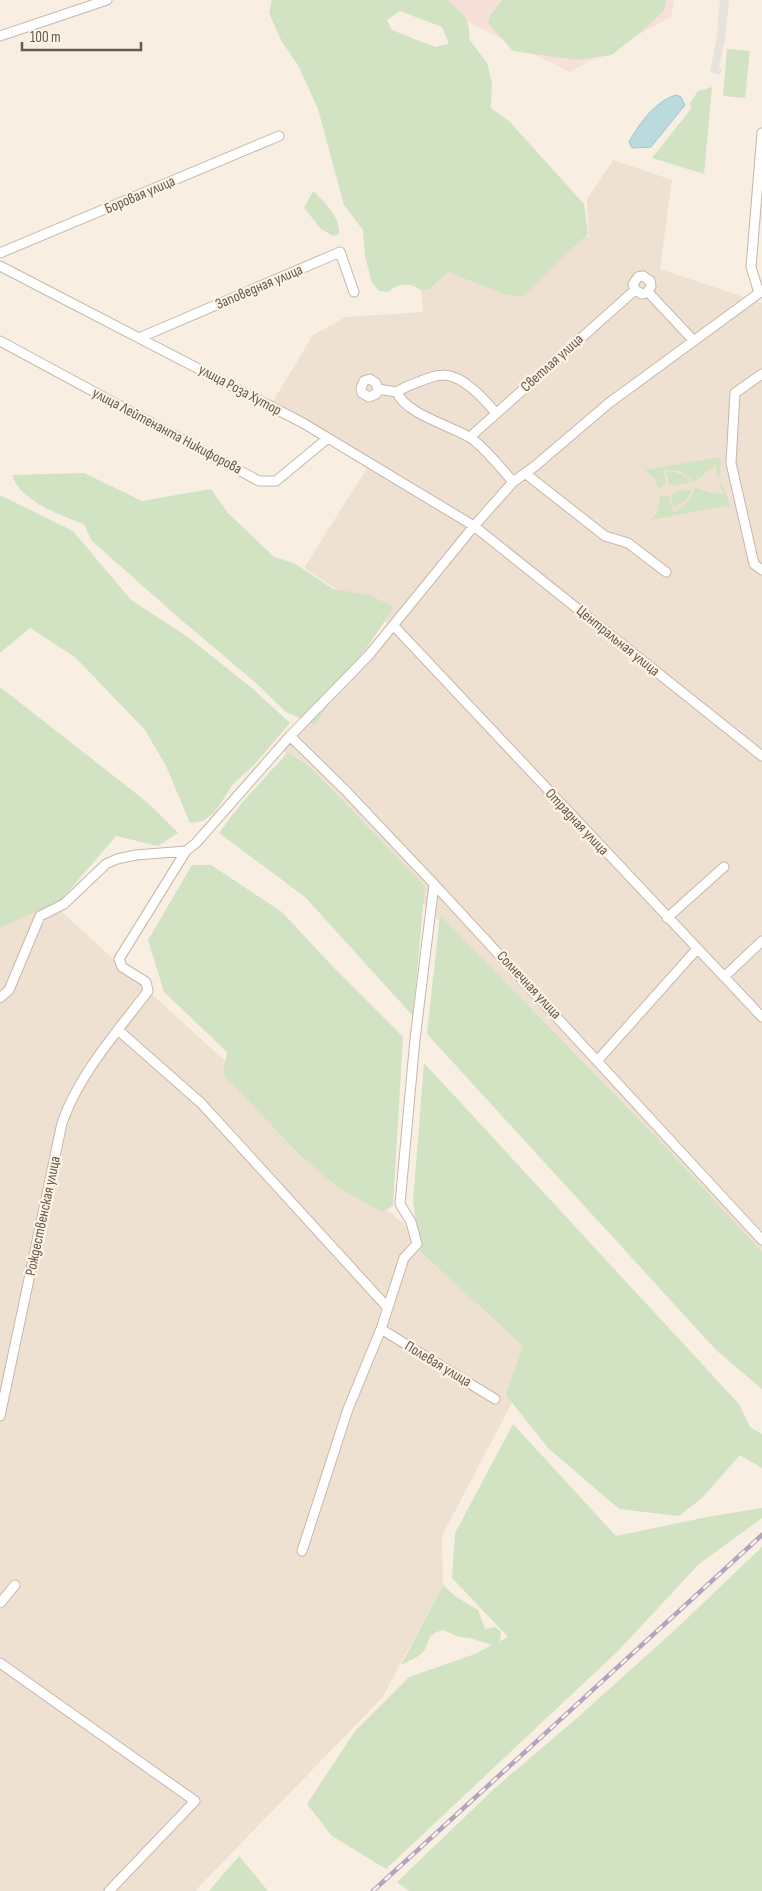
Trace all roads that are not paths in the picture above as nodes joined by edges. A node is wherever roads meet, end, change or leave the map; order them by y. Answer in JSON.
{"nodes":[{"id":1,"x":107,"y":0,"type":"edge"},
{"id":2,"x":80,"y":4,"type":"edge"},
{"id":3,"x":0,"y":36,"type":"edge"},
{"id":4,"x":762,"y":133,"type":"edge"},
{"id":5,"x":279,"y":136,"type":"dead end"},
{"id":6,"x":0,"y":253,"type":"edge"},
{"id":7,"x":0,"y":266,"type":"edge"},
{"id":8,"x":634,"y":290,"type":"junction"},
{"id":9,"x":354,"y":292,"type":"dead end"},
{"id":10,"x":648,"y":292,"type":"junction"},
{"id":11,"x":757,"y":294,"type":"edge"},
{"id":12,"x":139,"y":338,"type":"junction"},
{"id":13,"x":694,"y":341,"type":"junction"},
{"id":14,"x":0,"y":342,"type":"edge"},
{"id":15,"x":762,"y":374,"type":"edge"},
{"id":16,"x":378,"y":389,"type":"dead end"},
{"id":17,"x":397,"y":392,"type":"junction"},
{"id":18,"x":496,"y":413,"type":"junction"},
{"id":19,"x":470,"y":437,"type":"junction"},
{"id":20,"x":328,"y":438,"type":"junction"},
{"id":21,"x":526,"y":474,"type":"junction"},
{"id":22,"x":513,"y":482,"type":"junction"},
{"id":23,"x":474,"y":526,"type":"junction"},
{"id":24,"x":762,"y":570,"type":"edge"},
{"id":25,"x":666,"y":572,"type":"dead end"},
{"id":26,"x":394,"y":626,"type":"junction"},
{"id":27,"x":290,"y":736,"type":"junction"},
{"id":28,"x":762,"y":756,"type":"edge"},
{"id":29,"x":186,"y":852,"type":"junction"},
{"id":30,"x":724,"y":867,"type":"dead end"},
{"id":31,"x":434,"y":884,"type":"junction"},
{"id":32,"x":667,"y":918,"type":"junction"},
{"id":33,"x":762,"y":940,"type":"edge"},
{"id":34,"x":697,"y":949,"type":"junction"},
{"id":35,"x":724,"y":977,"type":"junction"},
{"id":36,"x":0,"y":998,"type":"edge"},
{"id":37,"x":762,"y":1017,"type":"edge"},
{"id":38,"x":118,"y":1030,"type":"junction"},
{"id":39,"x":598,"y":1060,"type":"junction"},
{"id":40,"x":762,"y":1240,"type":"edge"},
{"id":41,"x":388,"y":1308,"type":"junction"},
{"id":42,"x":381,"y":1329,"type":"junction"},
{"id":43,"x":495,"y":1399,"type":"dead end"},
{"id":44,"x":0,"y":1416,"type":"edge"},
{"id":45,"x":302,"y":1551,"type":"dead end"},
{"id":46,"x":15,"y":1585,"type":"dead end"},
{"id":47,"x":0,"y":1603,"type":"edge"},
{"id":48,"x":0,"y":1663,"type":"edge"},
{"id":49,"x":109,"y":1891,"type":"edge"}],
"edges":[{"from":1,"to":2,"type":"street"},
{"from":2,"to":3,"type":"street"},
{"from":4,"to":11,"type":"street"},
{"from":5,"to":6,"type":"street","name":"Боровая улица"},
{"from":7,"to":12,"type":"street","name":"улица Роза Хутор"},
{"from":8,"to":10,"type":"street"},
{"from":8,"to":10,"type":"street","name":"Светлая улица"},
{"from":8,"to":18,"type":"street","name":"Светлая улица"},
{"from":9,"to":12,"type":"street","name":"Заповедная улица"},
{"from":10,"to":13,"type":"street"},
{"from":11,"to":13,"type":"street"},
{"from":12,"to":20,"type":"street","name":"улица Роза Хутор"},
{"from":13,"to":21,"type":"street"},
{"from":14,"to":20,"type":"street","name":"улица Лейтенанта Никифорова"},
{"from":15,"to":24,"type":"street"},
{"from":16,"to":17,"type":"street"},
{"from":17,"to":18,"type":"street"},
{"from":17,"to":19,"type":"street"},
{"from":18,"to":19,"type":"street","name":"Светлая улица"},
{"from":19,"to":22,"type":"street"},
{"from":20,"to":23,"type":"street","name":"улица Роза Хутор"},
{"from":21,"to":22,"type":"street"},
{"from":21,"to":25,"type":"street"},
{"from":22,"to":23,"type":"street"},
{"from":23,"to":26,"type":"street"},
{"from":23,"to":28,"type":"street","name":"Центральная улица"},
{"from":26,"to":27,"type":"street"},
{"from":26,"to":32,"type":"street","name":"Отрадная улица"},
{"from":27,"to":29,"type":"street"},
{"from":27,"to":31,"type":"street","name":"Солнечная улица"},
{"from":29,"to":36,"type":"street"},
{"from":29,"to":38,"type":"street","name":"Рождественская улица"},
{"from":30,"to":32,"type":"street"},
{"from":31,"to":39,"type":"street","name":"Солнечная улица"},
{"from":31,"to":41,"type":"street"},
{"from":32,"to":34,"type":"street","name":"Отрадная улица"},
{"from":33,"to":35,"type":"street"},
{"from":34,"to":35,"type":"street","name":"Отрадная улица"},
{"from":34,"to":39,"type":"street"},
{"from":35,"to":37,"type":"street","name":"Отрадная улица"},
{"from":38,"to":41,"type":"street"},
{"from":38,"to":44,"type":"street","name":"Рождественская улица"},
{"from":39,"to":40,"type":"street","name":"Солнечная улица"},
{"from":41,"to":42,"type":"street"},
{"from":42,"to":43,"type":"street","name":"Полевая улица"},
{"from":42,"to":45,"type":"street"},
{"from":46,"to":47,"type":"street"},
{"from":48,"to":49,"type":"street"}]}
